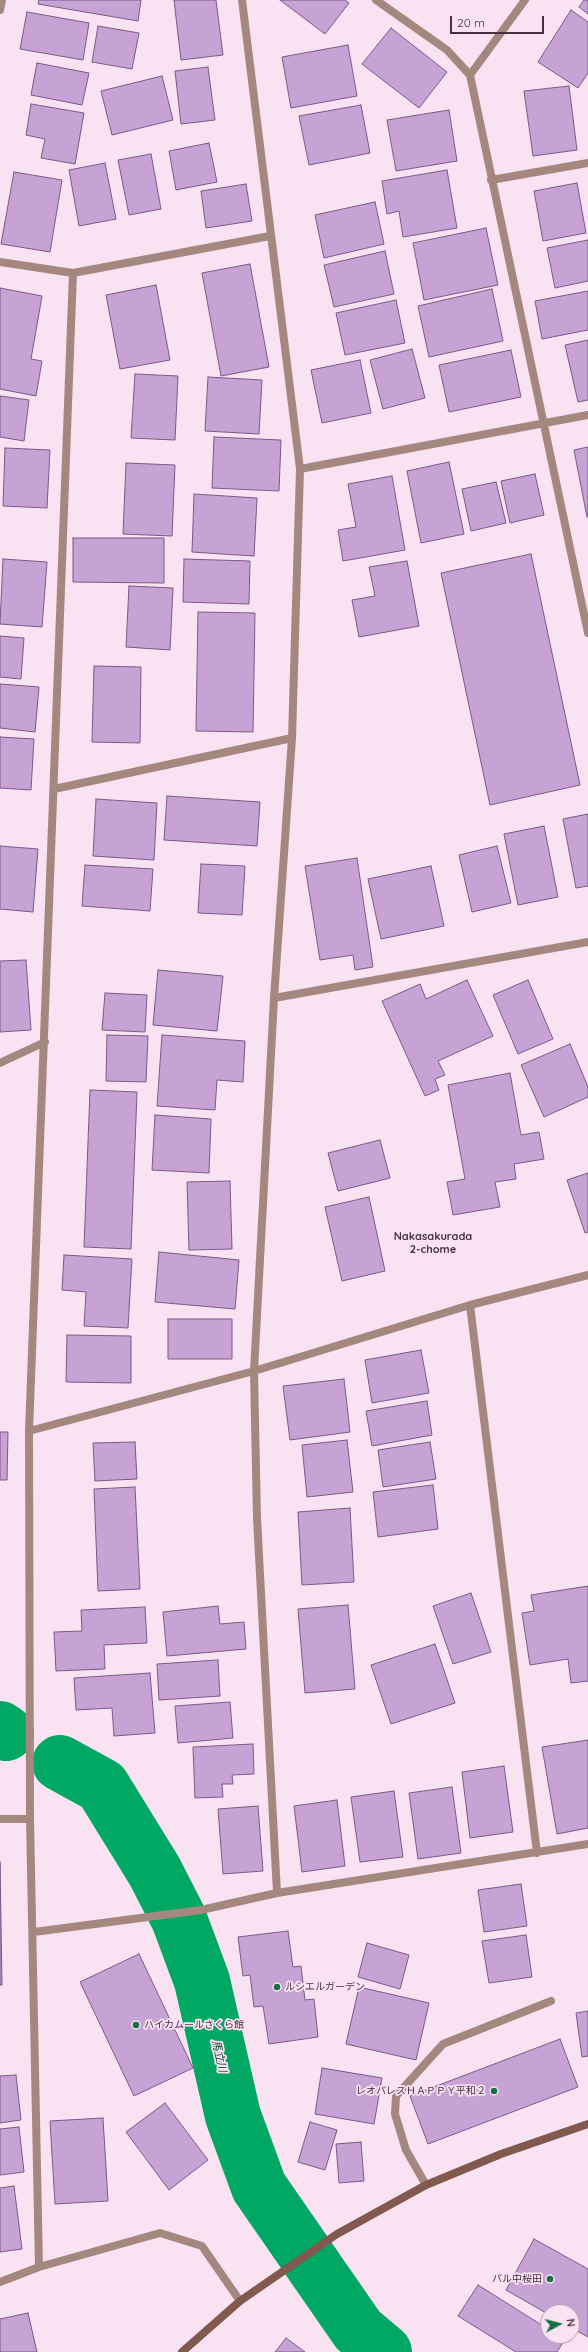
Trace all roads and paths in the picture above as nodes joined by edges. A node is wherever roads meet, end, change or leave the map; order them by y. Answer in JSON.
{"nodes":[{"id":1,"x":2,"y":0,"type":"edge"},
{"id":2,"x":242,"y":0,"type":"edge"},
{"id":3,"x":376,"y":0,"type":"edge"},
{"id":4,"x":526,"y":0,"type":"edge"},
{"id":5,"x":0,"y":10,"type":"edge"},
{"id":6,"x":470,"y":75,"type":"junction"},
{"id":7,"x":588,"y":163,"type":"edge"},
{"id":8,"x":491,"y":180,"type":"junction"},
{"id":9,"x":270,"y":236,"type":"junction"},
{"id":10,"x":0,"y":262,"type":"edge"},
{"id":11,"x":73,"y":273,"type":"junction"},
{"id":12,"x":588,"y":414,"type":"edge"},
{"id":13,"x":544,"y":423,"type":"junction"},
{"id":14,"x":300,"y":469,"type":"junction"},
{"id":15,"x":588,"y":634,"type":"edge"},
{"id":16,"x":292,"y":738,"type":"junction"},
{"id":17,"x":54,"y":789,"type":"junction"},
{"id":18,"x":588,"y":942,"type":"edge"},
{"id":19,"x":274,"y":998,"type":"junction"},
{"id":20,"x":45,"y":1042,"type":"junction"},
{"id":21,"x":0,"y":1063,"type":"edge"},
{"id":22,"x":588,"y":1275,"type":"edge"},
{"id":23,"x":470,"y":1305,"type":"junction"},
{"id":24,"x":254,"y":1371,"type":"junction"},
{"id":25,"x":28,"y":1431,"type":"junction"},
{"id":26,"x":0,"y":1819,"type":"edge"},
{"id":27,"x":30,"y":1819,"type":"junction"},
{"id":28,"x":588,"y":1844,"type":"edge"},
{"id":29,"x":537,"y":1853,"type":"junction"},
{"id":30,"x":277,"y":1893,"type":"junction"},
{"id":31,"x":34,"y":1932,"type":"junction"},
{"id":32,"x":551,"y":2001,"type":"dead end"},
{"id":33,"x":588,"y":2124,"type":"edge"},
{"id":34,"x":426,"y":2185,"type":"junction"},
{"id":35,"x":39,"y":2266,"type":"junction"},
{"id":36,"x":0,"y":2282,"type":"edge"},
{"id":37,"x":240,"y":2301,"type":"junction"},
{"id":38,"x":182,"y":2352,"type":"edge"}],
"edges":[{"from":1,"to":5,"type":"street"},
{"from":2,"to":9,"type":"street"},
{"from":3,"to":6,"type":"street"},
{"from":4,"to":6,"type":"street"},
{"from":6,"to":8,"type":"street"},
{"from":7,"to":8,"type":"street"},
{"from":8,"to":13,"type":"street"},
{"from":9,"to":11,"type":"street"},
{"from":9,"to":14,"type":"street"},
{"from":10,"to":11,"type":"street"},
{"from":11,"to":17,"type":"street"},
{"from":12,"to":13,"type":"street"},
{"from":13,"to":14,"type":"street"},
{"from":13,"to":15,"type":"street"},
{"from":14,"to":16,"type":"street"},
{"from":16,"to":17,"type":"street"},
{"from":16,"to":19,"type":"street"},
{"from":17,"to":20,"type":"street"},
{"from":18,"to":19,"type":"street"},
{"from":19,"to":24,"type":"street"},
{"from":20,"to":21,"type":"street"},
{"from":20,"to":25,"type":"street"},
{"from":22,"to":23,"type":"street"},
{"from":23,"to":24,"type":"street"},
{"from":23,"to":29,"type":"street"},
{"from":24,"to":25,"type":"street"},
{"from":24,"to":30,"type":"street"},
{"from":25,"to":27,"type":"street"},
{"from":26,"to":27,"type":"street"},
{"from":27,"to":31,"type":"street"},
{"from":28,"to":29,"type":"street"},
{"from":29,"to":30,"type":"street"},
{"from":30,"to":31,"type":"street"},
{"from":31,"to":35,"type":"street"},
{"from":32,"to":34,"type":"street"},
{"from":33,"to":34,"type":"street"},
{"from":34,"to":37,"type":"street"},
{"from":35,"to":36,"type":"street"},
{"from":35,"to":37,"type":"street"},
{"from":37,"to":38,"type":"street"}]}
